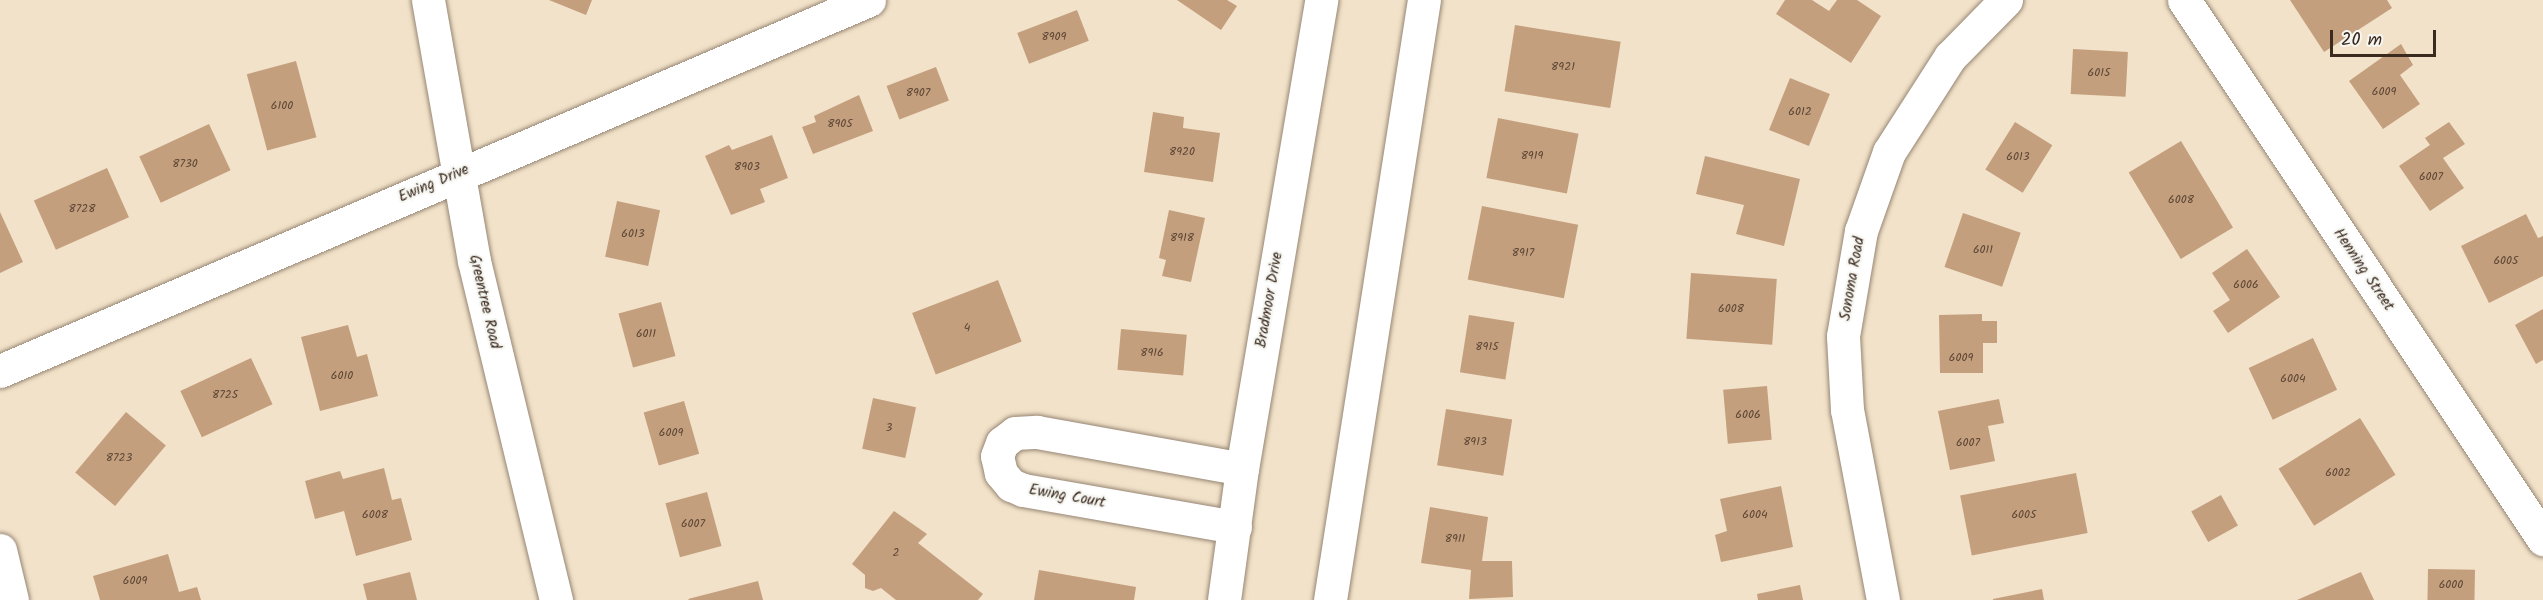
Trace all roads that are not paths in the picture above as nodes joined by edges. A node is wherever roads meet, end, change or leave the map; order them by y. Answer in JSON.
{"nodes":[{"id":1,"x":428,"y":0,"type":"edge"},
{"id":2,"x":869,"y":0,"type":"edge"},
{"id":3,"x":1321,"y":0,"type":"edge"},
{"id":4,"x":1424,"y":0,"type":"edge"},
{"id":5,"x":2006,"y":0,"type":"edge"},
{"id":6,"x":2184,"y":0,"type":"edge"},
{"id":7,"x":456,"y":174,"type":"junction"},
{"id":8,"x":0,"y":371,"type":"edge"},
{"id":9,"x":1242,"y":469,"type":"junction"},
{"id":10,"x":1235,"y":527,"type":"junction"},
{"id":11,"x":2543,"y":539,"type":"edge"},
{"id":12,"x":0,"y":550,"type":"edge"},
{"id":13,"x":12,"y":600,"type":"edge"},
{"id":14,"x":556,"y":600,"type":"edge"},
{"id":15,"x":1224,"y":600,"type":"edge"},
{"id":16,"x":1330,"y":600,"type":"edge"},
{"id":17,"x":1882,"y":600,"type":"edge"}],
"edges":[{"from":1,"to":7,"type":"street","name":"Greentree Road"},
{"from":2,"to":7,"type":"street","name":"Ewing Drive"},
{"from":3,"to":9,"type":"street","name":"Bradmoor Drive"},
{"from":4,"to":16,"type":"street"},
{"from":5,"to":17,"type":"street","name":"Sonoma Road"},
{"from":6,"to":11,"type":"street","name":"Henning Street"},
{"from":7,"to":8,"type":"street","name":"Ewing Drive"},
{"from":7,"to":14,"type":"street","name":"Greentree Road"},
{"from":9,"to":10,"type":"street","name":"Bradmoor Drive"},
{"from":9,"to":10,"type":"street","name":"Ewing Court"},
{"from":10,"to":15,"type":"street","name":"Bradmoor Drive"},
{"from":12,"to":13,"type":"street"}]}
